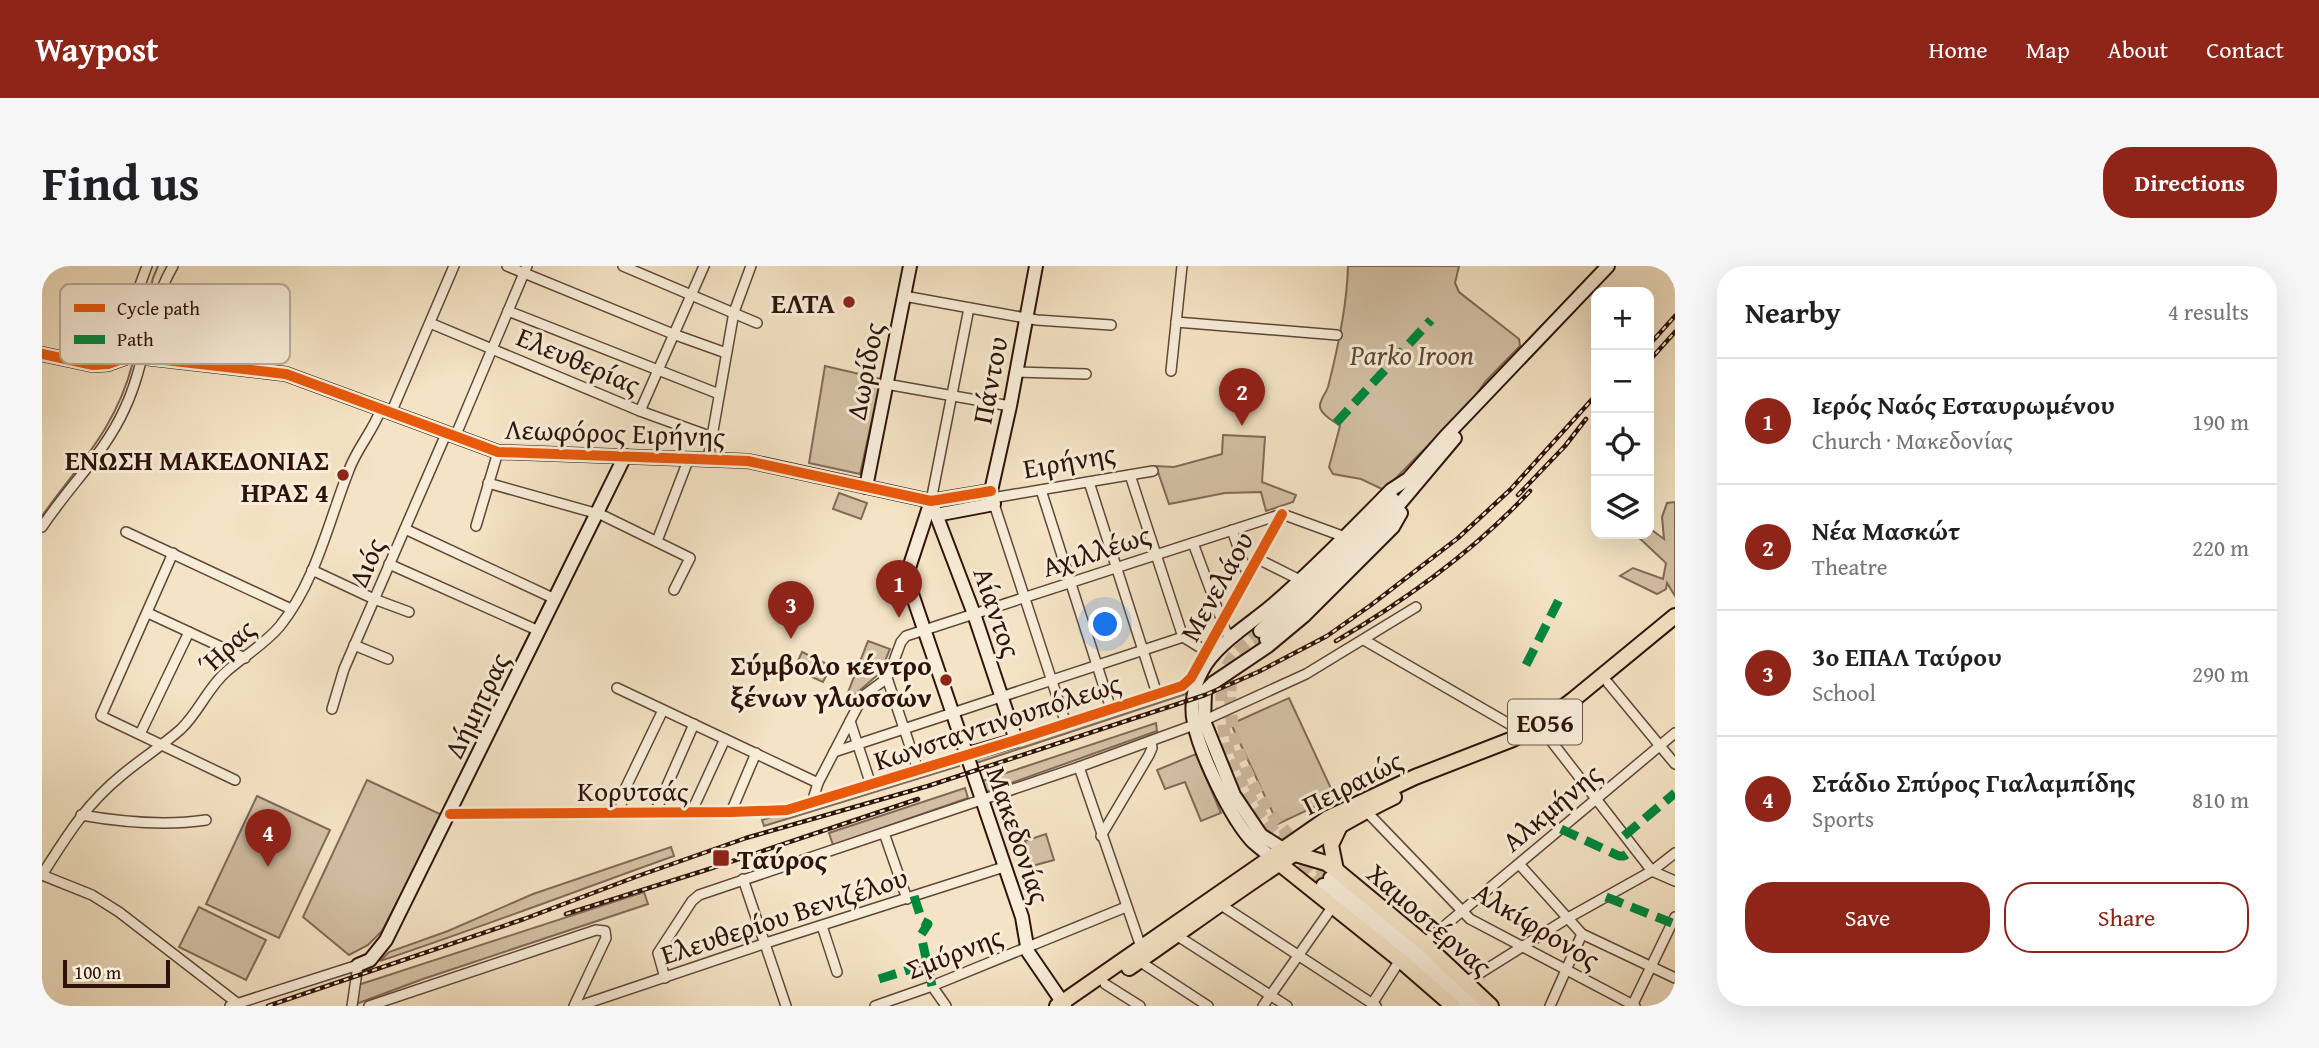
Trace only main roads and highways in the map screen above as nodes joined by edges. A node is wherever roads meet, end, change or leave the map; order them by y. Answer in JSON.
{"nodes":[{"id":1,"x":1675,"y":616,"type":"edge"},
{"id":2,"x":1675,"y":628,"type":"edge"},
{"id":3,"x":1339,"y":827,"type":"junction"},
{"id":4,"x":1282,"y":856,"type":"junction"},
{"id":5,"x":1330,"y":877,"type":"junction"},
{"id":6,"x":1140,"y":954,"type":"junction"},
{"id":7,"x":1064,"y":1005,"type":"edge"},
{"id":8,"x":1452,"y":1006,"type":"edge"},
{"id":9,"x":1491,"y":1006,"type":"edge"}],
"edges":[{"from":1,"to":4,"type":"main road","name":"Πειραιώς","number":"ΕΟ56"},
{"from":2,"to":3,"type":"main road","name":"Πειραιώς","number":"ΕΟ56"},
{"from":3,"to":4,"type":"main road","name":"Πειραιώς","number":"ΕΟ56"},
{"from":3,"to":5,"type":"main road"},
{"from":4,"to":5,"type":"main road","name":"Χαμοστέρνας"},
{"from":4,"to":6,"type":"main road","name":"Πειραιώς","number":"ΕΟ56"},
{"from":4,"to":6,"type":"main road","name":"Πειραιώς","number":"ΕΟ56"},
{"from":4,"to":8,"type":"main road"},
{"from":5,"to":9,"type":"main road","name":"Χαμοστέρνας"},
{"from":6,"to":7,"type":"main road","name":"Πειραιώς","number":"ΕΟ56"},
{"from":6,"to":7,"type":"main road","name":"Πειραιώς","number":"ΕΟ56"}]}
